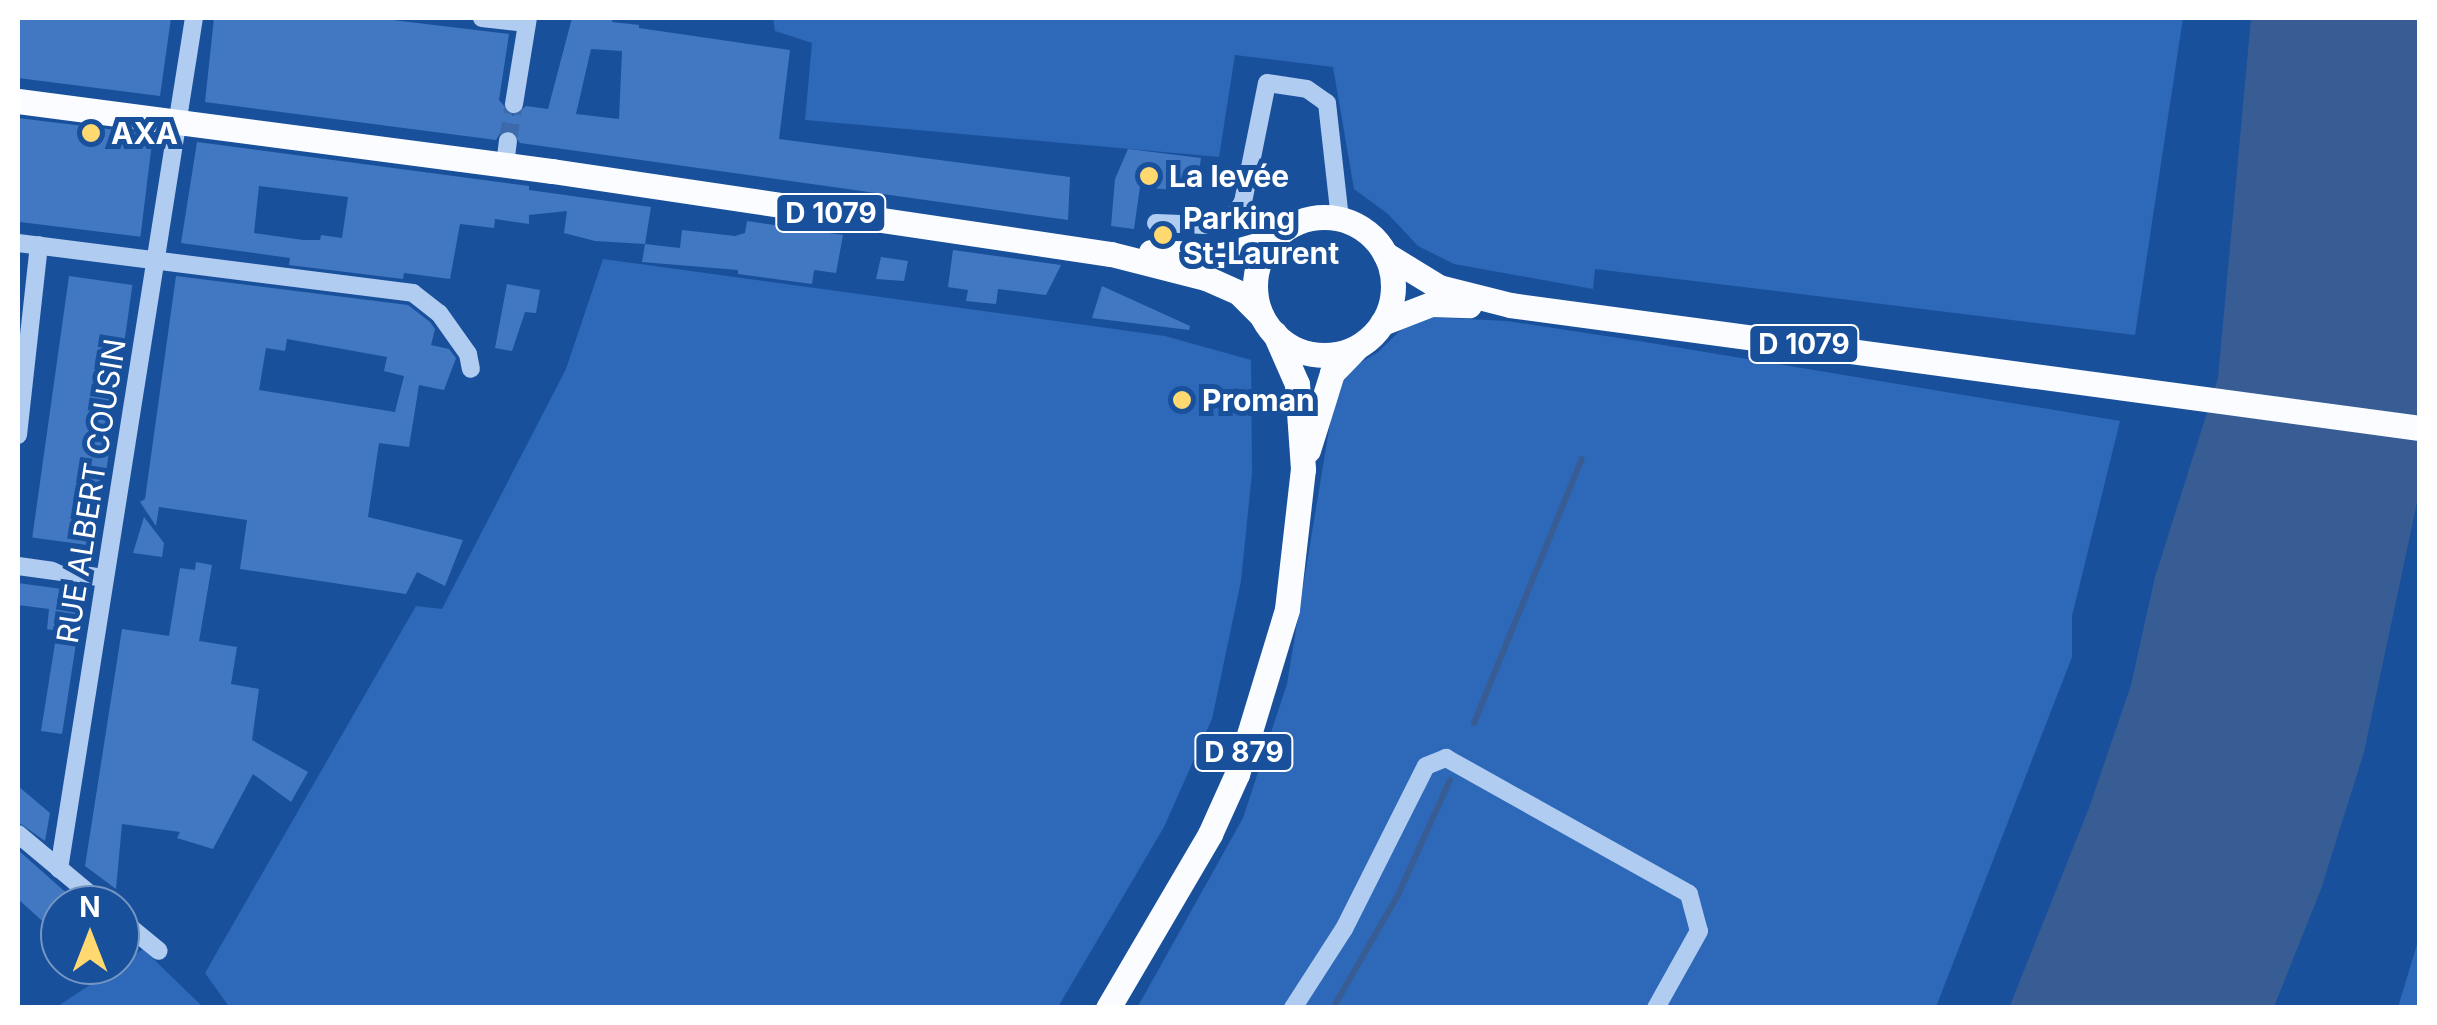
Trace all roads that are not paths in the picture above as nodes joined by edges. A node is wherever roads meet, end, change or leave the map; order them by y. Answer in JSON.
{"nodes":[{"id":1,"x":194,"y":18,"type":"edge"},
{"id":2,"x":482,"y":18,"type":"edge"},
{"id":3,"x":527,"y":20,"type":"edge"},
{"id":4,"x":18,"y":100,"type":"edge"},
{"id":5,"x":514,"y":104,"type":"tunnel mouth"},
{"id":6,"x":178,"y":122,"type":"junction"},
{"id":7,"x":1340,"y":219,"type":"junction"},
{"id":8,"x":1156,"y":223,"type":"dead end"},
{"id":9,"x":1271,"y":241,"type":"junction"},
{"id":10,"x":18,"y":242,"type":"edge"},
{"id":11,"x":39,"y":245,"type":"junction"},
{"id":12,"x":1111,"y":254,"type":"junction"},
{"id":13,"x":1385,"y":254,"type":"junction"},
{"id":14,"x":156,"y":261,"type":"junction"},
{"id":15,"x":1510,"y":305,"type":"junction"},
{"id":16,"x":1382,"y":323,"type":"junction"},
{"id":17,"x":1268,"y":324,"type":"junction"},
{"id":18,"x":1359,"y":345,"type":"junction"},
{"id":19,"x":471,"y":368,"type":"dead end"},
{"id":20,"x":2420,"y":428,"type":"edge"},
{"id":21,"x":18,"y":435,"type":"edge"},
{"id":22,"x":1303,"y":469,"type":"junction"},
{"id":23,"x":18,"y":566,"type":"edge"},
{"id":24,"x":104,"y":578,"type":"junction"},
{"id":25,"x":18,"y":834,"type":"edge"},
{"id":26,"x":59,"y":870,"type":"junction"},
{"id":27,"x":78,"y":885,"type":"edge"},
{"id":28,"x":140,"y":936,"type":"edge"},
{"id":29,"x":159,"y":952,"type":"dead end"},
{"id":30,"x":1108,"y":1008,"type":"edge"},
{"id":31,"x":1293,"y":1008,"type":"edge"},
{"id":32,"x":1656,"y":1008,"type":"edge"}],
"edges":[{"from":1,"to":6,"type":"street","name":"RUE ALBERT COUSIN"},
{"from":2,"to":3,"type":"street"},
{"from":3,"to":5,"type":"street"},
{"from":4,"to":6,"type":"main road","number":"D 1079"},
{"from":6,"to":12,"type":"main road","number":"D 1079"},
{"from":6,"to":14,"type":"street","name":"RUE ALBERT COUSIN"},
{"from":7,"to":8,"type":"street"},
{"from":7,"to":9,"type":"main road"},
{"from":7,"to":13,"type":"main road"},
{"from":9,"to":12,"type":"main road","number":"D 1079"},
{"from":9,"to":17,"type":"main road"},
{"from":10,"to":11,"type":"street"},
{"from":11,"to":14,"type":"street"},
{"from":11,"to":21,"type":"street"},
{"from":12,"to":17,"type":"main road","number":"D 1079"},
{"from":13,"to":15,"type":"main road","number":"D 1079"},
{"from":13,"to":16,"type":"main road"},
{"from":14,"to":19,"type":"street"},
{"from":14,"to":24,"type":"street","name":"RUE ALBERT COUSIN"},
{"from":15,"to":16,"type":"main road","number":"D 1079"},
{"from":15,"to":20,"type":"main road","number":"D 1079"},
{"from":16,"to":18,"type":"main road"},
{"from":17,"to":18,"type":"main road"},
{"from":17,"to":22,"type":"main road","number":"D 879"},
{"from":18,"to":22,"type":"main road","number":"D 879"},
{"from":22,"to":30,"type":"main road","number":"D 879"},
{"from":23,"to":24,"type":"street"},
{"from":24,"to":26,"type":"street","name":"RUE ALBERT COUSIN"},
{"from":25,"to":26,"type":"street"},
{"from":26,"to":27,"type":"street"},
{"from":28,"to":29,"type":"street"},
{"from":31,"to":32,"type":"street"}]}
